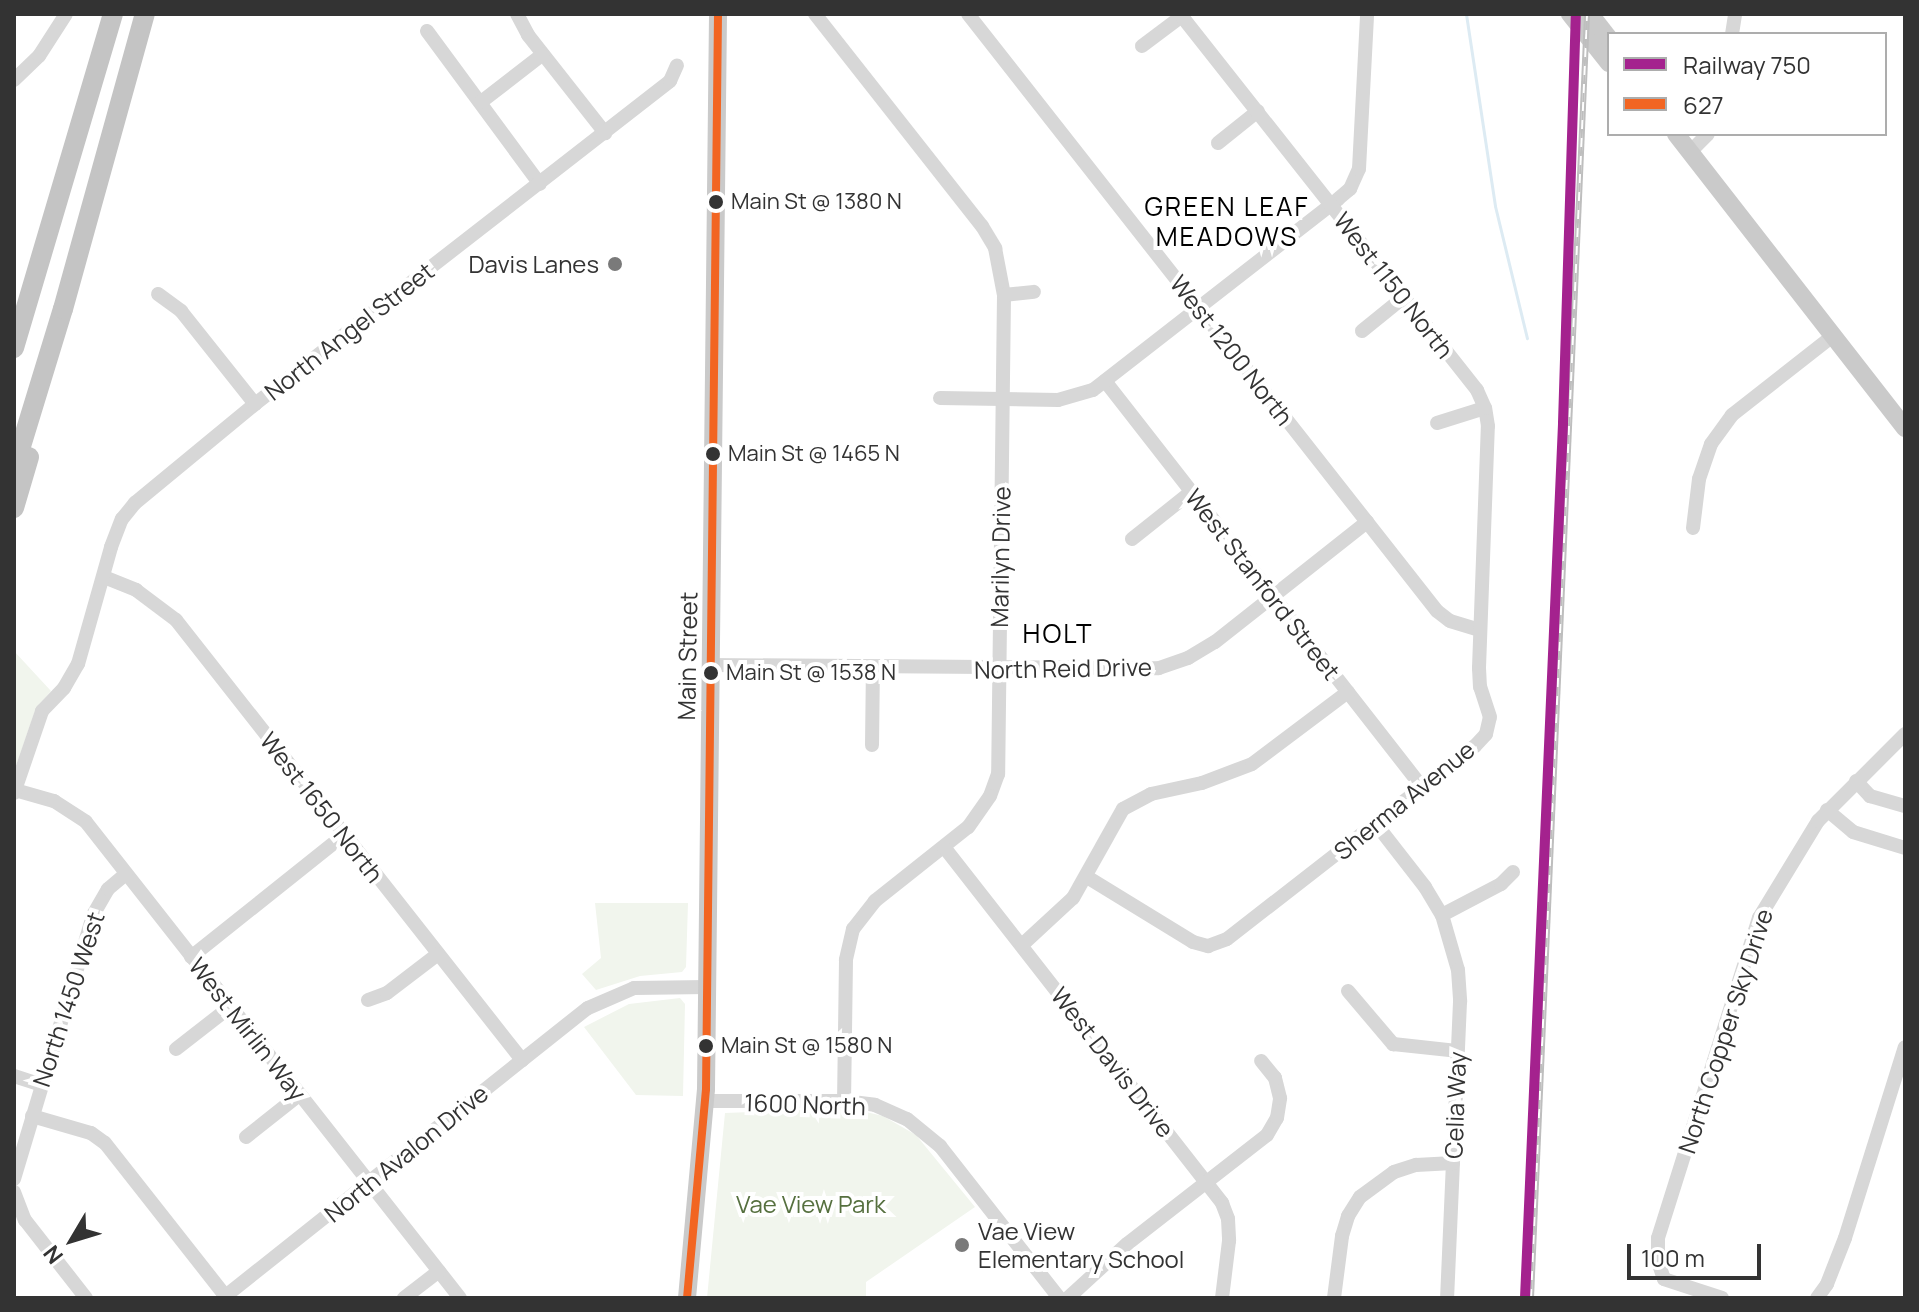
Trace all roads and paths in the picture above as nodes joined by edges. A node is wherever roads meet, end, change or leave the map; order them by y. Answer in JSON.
{"nodes":[{"id":1,"x":66,"y":14,"type":"edge"},
{"id":2,"x":113,"y":14,"type":"edge"},
{"id":3,"x":145,"y":14,"type":"edge"},
{"id":4,"x":517,"y":14,"type":"edge"},
{"id":5,"x":718,"y":14,"type":"edge"},
{"id":6,"x":815,"y":14,"type":"edge"},
{"id":7,"x":968,"y":14,"type":"edge"},
{"id":8,"x":1366,"y":14,"type":"edge"},
{"id":9,"x":1570,"y":14,"type":"edge"},
{"id":10,"x":1590,"y":14,"type":"edge"},
{"id":11,"x":1181,"y":15,"type":"edge"},
{"id":12,"x":427,"y":31,"type":"dead end"},
{"id":13,"x":1607,"y":35,"type":"edge"},
{"id":14,"x":1142,"y":46,"type":"dead end"},
{"id":15,"x":543,"y":54,"type":"junction"},
{"id":16,"x":1607,"y":60,"type":"edge"},
{"id":17,"x":677,"y":65,"type":"dead end"},
{"id":18,"x":14,"y":80,"type":"edge"},
{"id":19,"x":481,"y":102,"type":"junction"},
{"id":20,"x":1258,"y":111,"type":"junction"},
{"id":21,"x":605,"y":133,"type":"junction"},
{"id":22,"x":1678,"y":136,"type":"edge"},
{"id":23,"x":1706,"y":136,"type":"edge"},
{"id":24,"x":1218,"y":143,"type":"dead end"},
{"id":25,"x":1690,"y":152,"type":"junction"},
{"id":26,"x":540,"y":184,"type":"junction"},
{"id":27,"x":1331,"y":205,"type":"junction"},
{"id":28,"x":1034,"y":292,"type":"dead end"},
{"id":29,"x":158,"y":294,"type":"dead end"},
{"id":30,"x":1004,"y":295,"type":"junction"},
{"id":31,"x":1404,"y":297,"type":"junction"},
{"id":32,"x":1199,"y":308,"type":"junction"},
{"id":33,"x":63,"y":309,"type":"junction"},
{"id":34,"x":1362,"y":331,"type":"dead end"},
{"id":35,"x":1834,"y":335,"type":"junction"},
{"id":36,"x":14,"y":348,"type":"edge"},
{"id":37,"x":1105,"y":381,"type":"junction"},
{"id":38,"x":940,"y":398,"type":"dead end"},
{"id":39,"x":1002,"y":399,"type":"junction"},
{"id":40,"x":255,"y":404,"type":"junction"},
{"id":41,"x":1485,"y":408,"type":"junction"},
{"id":42,"x":1903,"y":421,"type":"edge"},
{"id":43,"x":1437,"y":423,"type":"dead end"},
{"id":44,"x":14,"y":469,"type":"edge"},
{"id":45,"x":1191,"y":492,"type":"junction"},
{"id":46,"x":14,"y":508,"type":"edge"},
{"id":47,"x":1367,"y":522,"type":"junction"},
{"id":48,"x":1693,"y":528,"type":"dead end"},
{"id":49,"x":1132,"y":539,"type":"dead end"},
{"id":50,"x":104,"y":577,"type":"junction"},
{"id":51,"x":1272,"y":597,"type":"junction"},
{"id":52,"x":1480,"y":630,"type":"junction"},
{"id":53,"x":710,"y":665,"type":"junction"},
{"id":54,"x":873,"y":667,"type":"junction"},
{"id":55,"x":999,"y":669,"type":"junction"},
{"id":56,"x":1348,"y":692,"type":"junction"},
{"id":57,"x":1905,"y":734,"type":"edge"},
{"id":58,"x":872,"y":745,"type":"dead end"},
{"id":59,"x":1856,"y":781,"type":"junction"},
{"id":60,"x":1422,"y":787,"type":"junction"},
{"id":61,"x":14,"y":792,"type":"edge"},
{"id":62,"x":1905,"y":806,"type":"edge"},
{"id":63,"x":1827,"y":810,"type":"junction"},
{"id":64,"x":1376,"y":824,"type":"junction"},
{"id":65,"x":344,"y":835,"type":"junction"},
{"id":66,"x":944,"y":847,"type":"junction"},
{"id":67,"x":1905,"y":848,"type":"edge"},
{"id":68,"x":1513,"y":872,"type":"dead end"},
{"id":69,"x":126,"y":874,"type":"junction"},
{"id":70,"x":1087,"y":877,"type":"junction"},
{"id":71,"x":1442,"y":915,"type":"junction"},
{"id":72,"x":1022,"y":945,"type":"junction"},
{"id":73,"x":438,"y":954,"type":"junction"},
{"id":74,"x":191,"y":957,"type":"junction"},
{"id":75,"x":707,"y":987,"type":"junction"},
{"id":76,"x":1348,"y":991,"type":"dead end"},
{"id":77,"x":368,"y":1000,"type":"dead end"},
{"id":78,"x":230,"y":1007,"type":"junction"},
{"id":79,"x":1905,"y":1047,"type":"edge"},
{"id":80,"x":176,"y":1049,"type":"dead end"},
{"id":81,"x":1457,"y":1051,"type":"junction"},
{"id":82,"x":522,"y":1060,"type":"junction"},
{"id":83,"x":1261,"y":1061,"type":"dead end"},
{"id":84,"x":14,"y":1076,"type":"edge"},
{"id":85,"x":41,"y":1085,"type":"junction"},
{"id":86,"x":299,"y":1095,"type":"junction"},
{"id":87,"x":705,"y":1101,"type":"junction"},
{"id":88,"x":844,"y":1101,"type":"junction"},
{"id":89,"x":32,"y":1116,"type":"junction"},
{"id":90,"x":246,"y":1137,"type":"dead end"},
{"id":91,"x":1453,"y":1163,"type":"junction"},
{"id":92,"x":14,"y":1179,"type":"edge"},
{"id":93,"x":369,"y":1183,"type":"junction"},
{"id":94,"x":1207,"y":1183,"type":"junction"},
{"id":95,"x":15,"y":1199,"type":"edge"},
{"id":96,"x":439,"y":1271,"type":"junction"},
{"id":97,"x":225,"y":1297,"type":"edge"},
{"id":98,"x":86,"y":1298,"type":"edge"},
{"id":99,"x":404,"y":1298,"type":"edge"},
{"id":100,"x":460,"y":1298,"type":"edge"},
{"id":101,"x":687,"y":1298,"type":"edge"},
{"id":102,"x":1059,"y":1298,"type":"edge"},
{"id":103,"x":1068,"y":1298,"type":"edge"},
{"id":104,"x":1222,"y":1298,"type":"edge"},
{"id":105,"x":1334,"y":1298,"type":"edge"},
{"id":106,"x":1447,"y":1298,"type":"edge"},
{"id":107,"x":1722,"y":1298,"type":"edge"},
{"id":108,"x":1817,"y":1298,"type":"edge"}],
"edges":[{"from":1,"to":18,"type":"street"},
{"from":2,"to":36,"type":"highway"},
{"from":3,"to":33,"type":"highway"},
{"from":4,"to":15,"type":"street"},
{"from":5,"to":53,"type":"main road","name":"Main Street"},
{"from":6,"to":30,"type":"street","name":"Marilyn Drive"},
{"from":7,"to":32,"type":"street","name":"West 1200 North"},
{"from":8,"to":27,"type":"street"},
{"from":9,"to":16,"type":"main road"},
{"from":10,"to":13,"type":"main road"},
{"from":11,"to":14,"type":"street"},
{"from":11,"to":20,"type":"street","name":"West 1150 North"},
{"from":12,"to":19,"type":"street"},
{"from":15,"to":19,"type":"street"},
{"from":15,"to":21,"type":"street"},
{"from":17,"to":21,"type":"street","name":"North Angel Street"},
{"from":19,"to":26,"type":"street"},
{"from":20,"to":24,"type":"street"},
{"from":20,"to":27,"type":"street","name":"West 1150 North"},
{"from":21,"to":26,"type":"street","name":"North Angel Street"},
{"from":22,"to":25,"type":"main road"},
{"from":23,"to":25,"type":"street"},
{"from":25,"to":35,"type":"main road"},
{"from":26,"to":40,"type":"street","name":"North Angel Street"},
{"from":27,"to":31,"type":"street","name":"West 1150 North"},
{"from":27,"to":32,"type":"street"},
{"from":28,"to":30,"type":"street"},
{"from":29,"to":40,"type":"street"},
{"from":30,"to":39,"type":"street","name":"Marilyn Drive"},
{"from":31,"to":34,"type":"street"},
{"from":31,"to":41,"type":"street","name":"West 1150 North"},
{"from":32,"to":37,"type":"street"},
{"from":32,"to":47,"type":"street","name":"West 1200 North"},
{"from":33,"to":44,"type":"highway"},
{"from":33,"to":46,"type":"highway"},
{"from":35,"to":42,"type":"main road"},
{"from":35,"to":48,"type":"street"},
{"from":37,"to":39,"type":"street"},
{"from":37,"to":45,"type":"street","name":"West Stanford Street"},
{"from":38,"to":39,"type":"street"},
{"from":39,"to":55,"type":"street","name":"Marilyn Drive"},
{"from":40,"to":50,"type":"street","name":"North Angel Street"},
{"from":41,"to":43,"type":"street"},
{"from":41,"to":52,"type":"street","name":"Sherma Avenue"},
{"from":45,"to":49,"type":"street"},
{"from":45,"to":51,"type":"street","name":"West Stanford Street"},
{"from":47,"to":51,"type":"street","name":"North Reid Drive"},
{"from":47,"to":52,"type":"street","name":"West 1200 North"},
{"from":50,"to":61,"type":"street"},
{"from":50,"to":65,"type":"street","name":"West 1650 North"},
{"from":51,"to":55,"type":"street","name":"North Reid Drive"},
{"from":51,"to":56,"type":"street","name":"West Stanford Street"},
{"from":52,"to":60,"type":"street","name":"Sherma Avenue"},
{"from":53,"to":54,"type":"street","name":"North Reid Drive"},
{"from":53,"to":75,"type":"main road","name":"Main Street"},
{"from":54,"to":55,"type":"street","name":"North Reid Drive"},
{"from":54,"to":58,"type":"street"},
{"from":55,"to":66,"type":"street","name":"Marilyn Drive"},
{"from":56,"to":60,"type":"street","name":"West Stanford Street"},
{"from":56,"to":70,"type":"street"},
{"from":57,"to":59,"type":"street","name":"North Copper Sky Drive"},
{"from":59,"to":62,"type":"street"},
{"from":59,"to":63,"type":"street","name":"North Copper Sky Drive"},
{"from":60,"to":64,"type":"street","name":"Sherma Avenue"},
{"from":61,"to":69,"type":"street","name":"West Mirlin Way"},
{"from":63,"to":67,"type":"street"},
{"from":63,"to":107,"type":"street","name":"North Copper Sky Drive"},
{"from":64,"to":70,"type":"street","name":"Sherma Avenue"},
{"from":64,"to":71,"type":"street","name":"Celia Way"},
{"from":65,"to":73,"type":"street","name":"West 1650 North"},
{"from":65,"to":74,"type":"street"},
{"from":66,"to":72,"type":"street","name":"West Davis Drive"},
{"from":66,"to":88,"type":"street","name":"Marilyn Drive"},
{"from":68,"to":71,"type":"street"},
{"from":69,"to":74,"type":"street","name":"West Mirlin Way"},
{"from":69,"to":85,"type":"street","name":"North 1450 West"},
{"from":70,"to":72,"type":"street"},
{"from":71,"to":81,"type":"street","name":"Celia Way"},
{"from":72,"to":94,"type":"street","name":"West Davis Drive"},
{"from":73,"to":77,"type":"street"},
{"from":73,"to":82,"type":"street","name":"West 1650 North"},
{"from":74,"to":78,"type":"street","name":"West Mirlin Way"},
{"from":75,"to":82,"type":"street","name":"North Avalon Drive"},
{"from":75,"to":87,"type":"main road","name":"Main Street"},
{"from":76,"to":81,"type":"street"},
{"from":78,"to":80,"type":"street"},
{"from":78,"to":86,"type":"street","name":"West Mirlin Way"},
{"from":79,"to":108,"type":"street"},
{"from":81,"to":91,"type":"street","name":"Celia Way"},
{"from":82,"to":93,"type":"street","name":"North Avalon Drive"},
{"from":83,"to":94,"type":"street"},
{"from":84,"to":85,"type":"street"},
{"from":85,"to":89,"type":"street","name":"North 1450 West"},
{"from":86,"to":90,"type":"street"},
{"from":86,"to":93,"type":"street","name":"West Mirlin Way"},
{"from":87,"to":88,"type":"street","name":"1600 North"},
{"from":87,"to":101,"type":"main road","name":"Main Street"},
{"from":88,"to":102,"type":"street","name":"1600 North"},
{"from":89,"to":92,"type":"street","name":"North 1450 West"},
{"from":89,"to":97,"type":"street"},
{"from":91,"to":105,"type":"street"},
{"from":91,"to":106,"type":"street","name":"Celia Way"},
{"from":93,"to":96,"type":"street","name":"West Mirlin Way"},
{"from":93,"to":97,"type":"street","name":"North Avalon Drive"},
{"from":94,"to":103,"type":"street"},
{"from":94,"to":104,"type":"street","name":"West Davis Drive"},
{"from":95,"to":98,"type":"street"},
{"from":96,"to":99,"type":"street"},
{"from":96,"to":100,"type":"street","name":"West Mirlin Way"}]}
